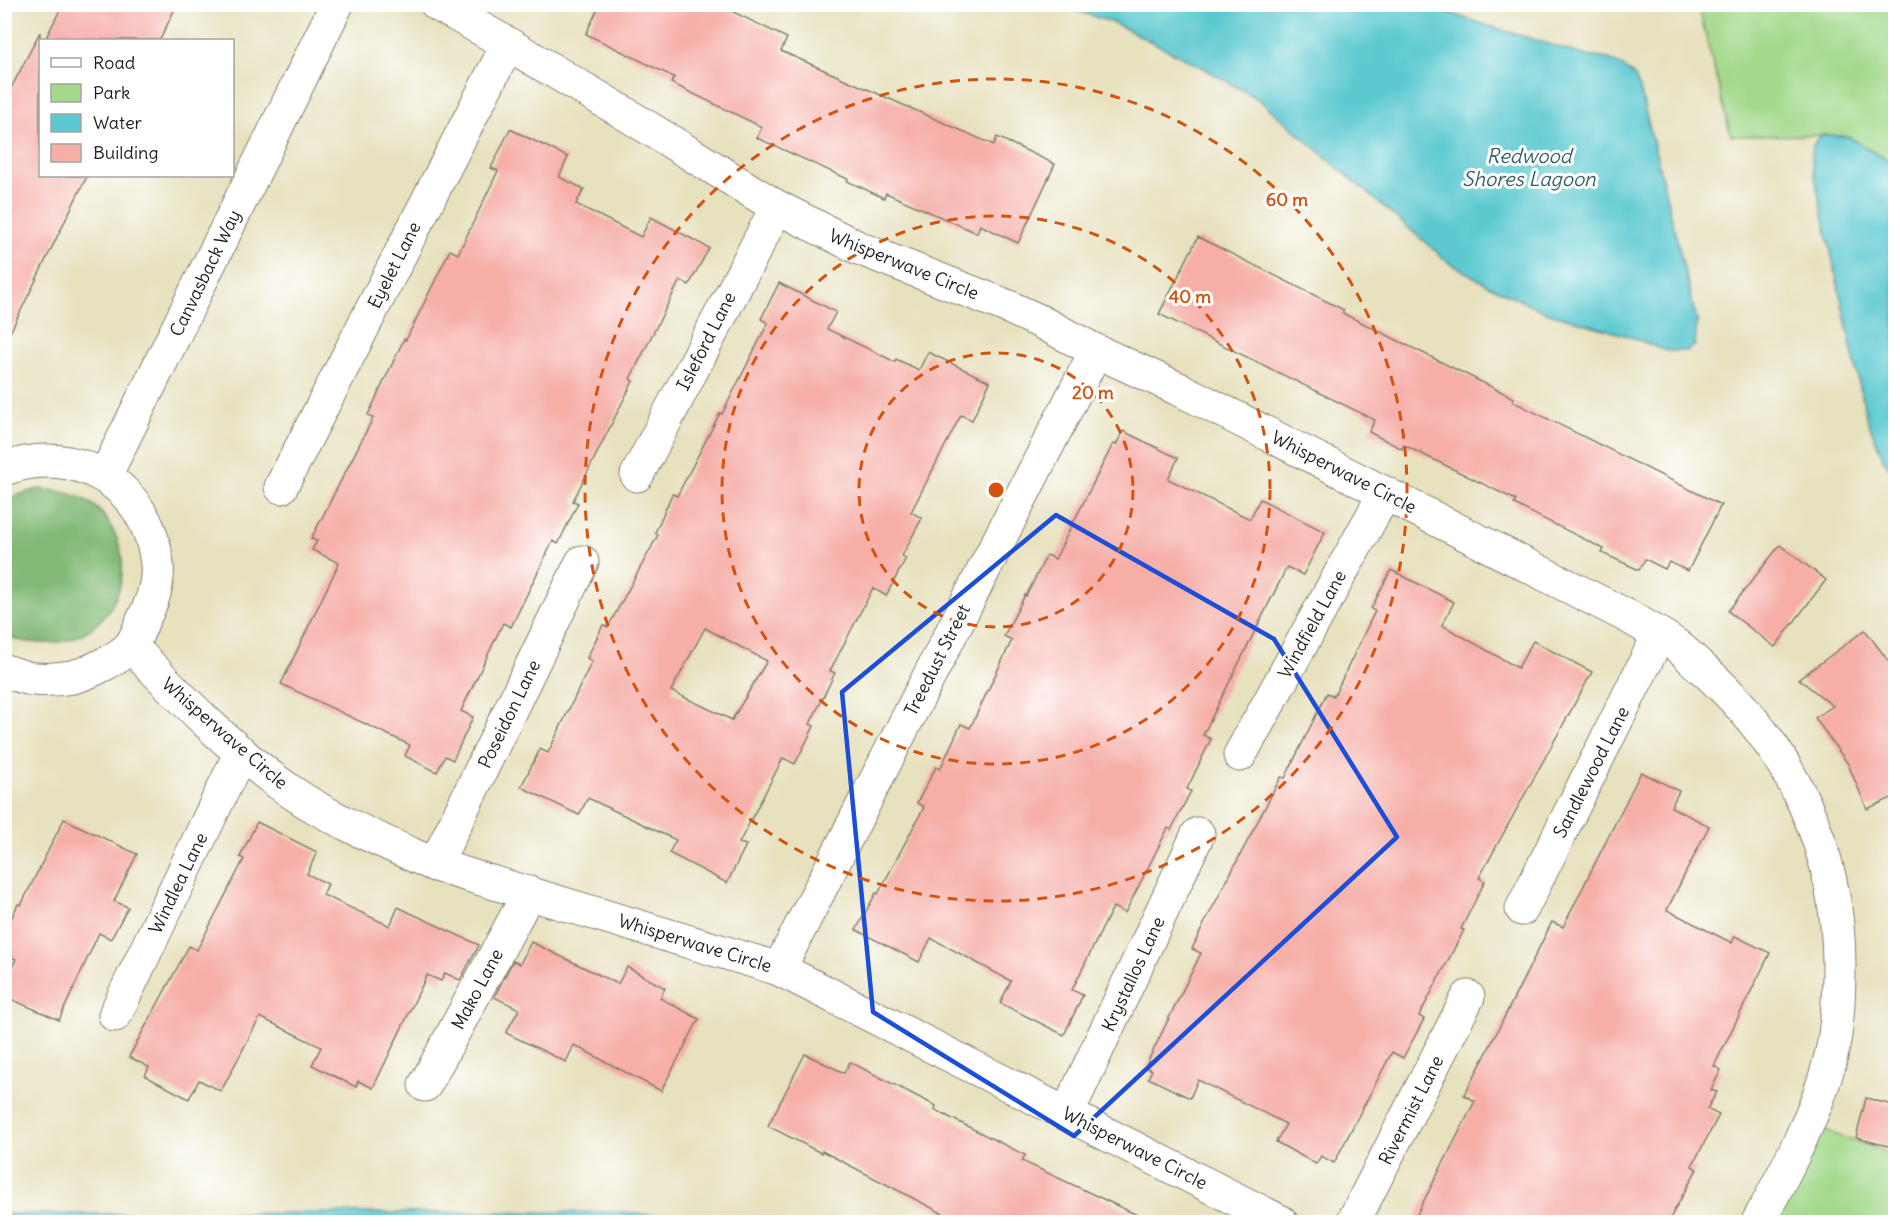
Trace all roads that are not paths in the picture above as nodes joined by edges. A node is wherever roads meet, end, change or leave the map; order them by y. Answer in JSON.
{"nodes":[{"id":1,"x":337,"y":4,"type":"edge"},
{"id":2,"x":437,"y":4,"type":"edge"},
{"id":3,"x":508,"y":44,"type":"junction"},
{"id":4,"x":777,"y":207,"type":"junction"},
{"id":5,"x":1096,"y":351,"type":"junction"},
{"id":6,"x":4,"y":469,"type":"edge"},
{"id":7,"x":637,"y":475,"type":"dead end"},
{"id":8,"x":105,"y":476,"type":"junction"},
{"id":9,"x":281,"y":487,"type":"dead end"},
{"id":10,"x":1385,"y":493,"type":"junction"},
{"id":11,"x":582,"y":562,"type":"dead end"},
{"id":12,"x":1659,"y":635,"type":"junction"},
{"id":13,"x":130,"y":646,"type":"junction"},
{"id":14,"x":4,"y":671,"type":"edge"},
{"id":15,"x":241,"y":752,"type":"junction"},
{"id":16,"x":1240,"y":755,"type":"dead end"},
{"id":17,"x":1198,"y":834,"type":"dead end"},
{"id":18,"x":435,"y":866,"type":"junction"},
{"id":19,"x":529,"y":893,"type":"junction"},
{"id":20,"x":1522,"y":909,"type":"dead end"},
{"id":21,"x":779,"y":969,"type":"junction"},
{"id":22,"x":1468,"y":997,"type":"dead end"},
{"id":23,"x":115,"y":1015,"type":"dead end"},
{"id":24,"x":425,"y":1085,"type":"dead end"},
{"id":25,"x":1067,"y":1114,"type":"junction"},
{"id":26,"x":1281,"y":1222,"type":"edge"},
{"id":27,"x":1353,"y":1222,"type":"edge"},
{"id":28,"x":1758,"y":1222,"type":"edge"}],
"edges":[{"from":1,"to":8,"type":"street","name":"Canvasback Way"},
{"from":2,"to":3,"type":"street","name":"Whisperwave Circle"},
{"from":3,"to":4,"type":"street","name":"Whisperwave Circle"},
{"from":3,"to":9,"type":"street","name":"Eyelet Lane"},
{"from":4,"to":5,"type":"street","name":"Whisperwave Circle"},
{"from":4,"to":7,"type":"street","name":"Isleford Lane"},
{"from":5,"to":10,"type":"street","name":"Whisperwave Circle"},
{"from":5,"to":21,"type":"street","name":"Treedust Street"},
{"from":6,"to":8,"type":"street"},
{"from":8,"to":13,"type":"street"},
{"from":10,"to":12,"type":"street","name":"Whisperwave Circle"},
{"from":10,"to":16,"type":"street","name":"Windfield Lane"},
{"from":11,"to":18,"type":"street","name":"Poseidon Lane"},
{"from":12,"to":20,"type":"street","name":"Sandlewood Lane"},
{"from":12,"to":28,"type":"street","name":"Whisperwave Circle"},
{"from":13,"to":14,"type":"street"},
{"from":13,"to":15,"type":"street","name":"Whisperwave Circle"},
{"from":15,"to":18,"type":"street","name":"Whisperwave Circle"},
{"from":15,"to":23,"type":"street","name":"Windlea Lane"},
{"from":17,"to":25,"type":"street","name":"Krystallos Lane"},
{"from":18,"to":19,"type":"street","name":"Whisperwave Circle"},
{"from":19,"to":21,"type":"street","name":"Whisperwave Circle"},
{"from":19,"to":24,"type":"street","name":"Mako Lane"},
{"from":21,"to":25,"type":"street","name":"Whisperwave Circle"},
{"from":22,"to":27,"type":"street","name":"Rivermist Lane"},
{"from":25,"to":26,"type":"street","name":"Whisperwave Circle"}]}
